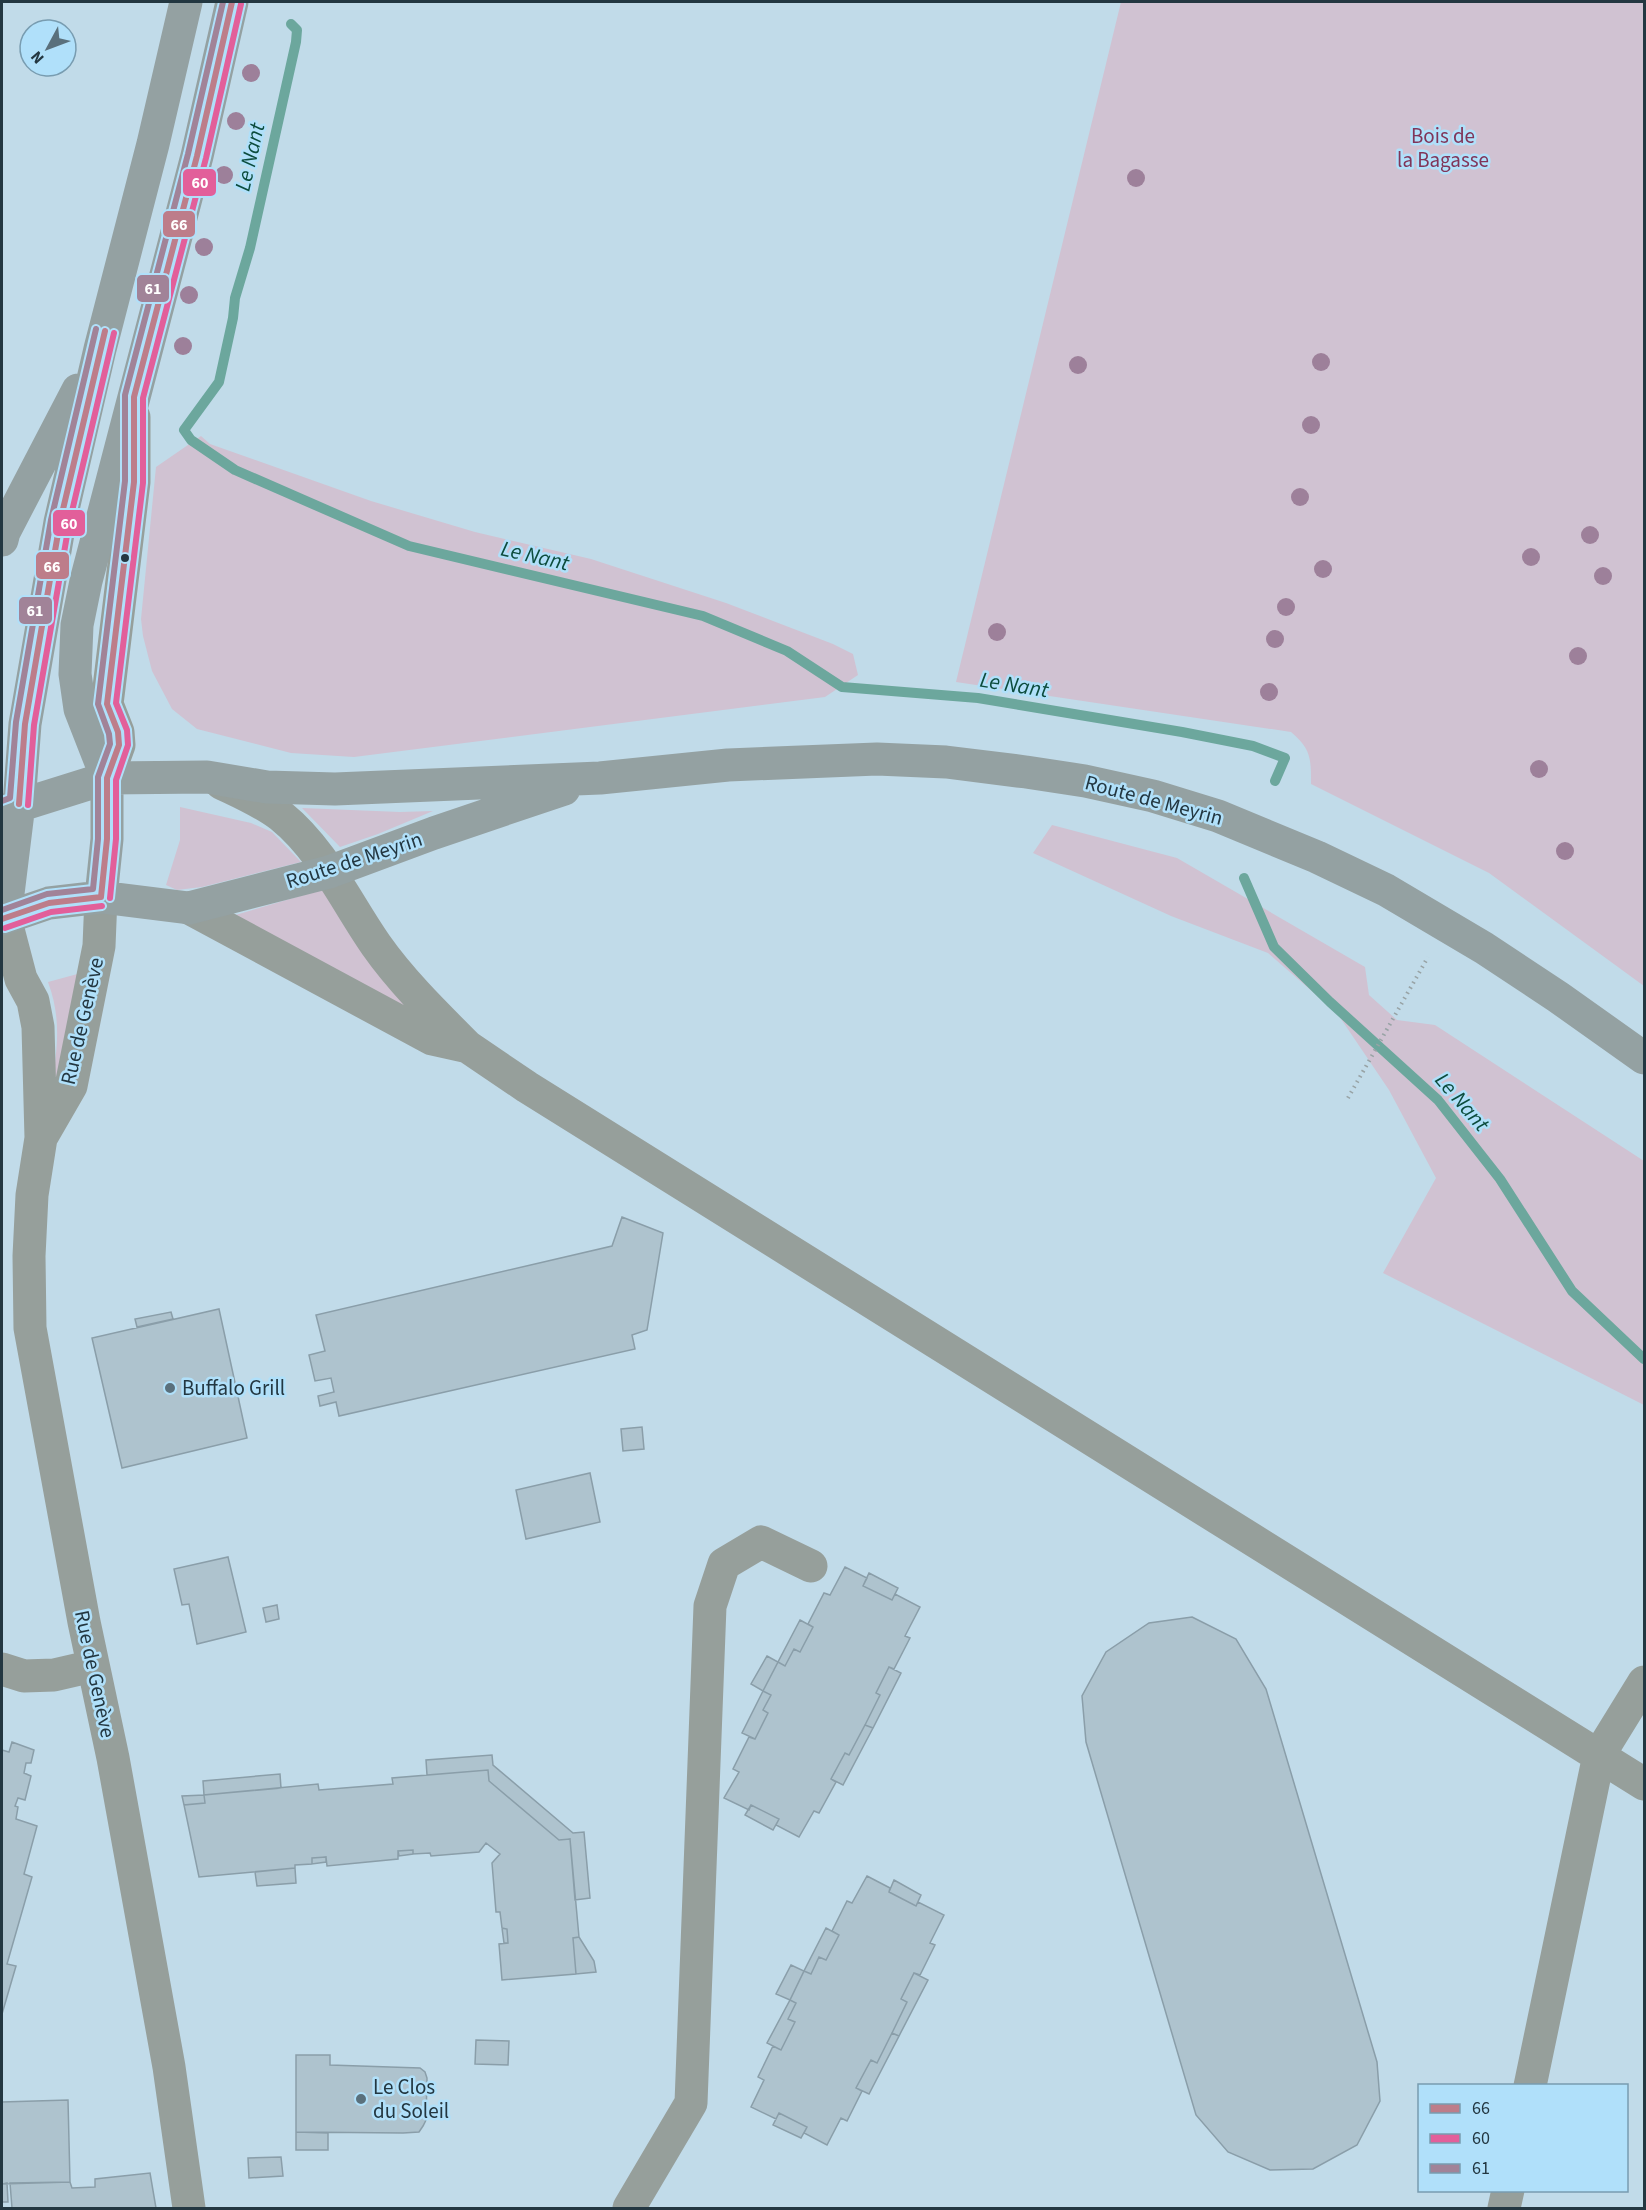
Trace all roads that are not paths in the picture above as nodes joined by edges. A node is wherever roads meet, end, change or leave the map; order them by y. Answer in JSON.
{"nodes":[{"id":1,"x":186,"y":2,"type":"edge"},
{"id":2,"x":232,"y":2,"type":"edge"},
{"id":3,"x":100,"y":349,"type":"junction"},
{"id":4,"x":2,"y":540,"type":"edge"},
{"id":5,"x":207,"y":777,"type":"junction"},
{"id":6,"x":600,"y":777,"type":"junction"},
{"id":7,"x":107,"y":778,"type":"junction"},
{"id":8,"x":10,"y":808,"type":"edge"},
{"id":9,"x":329,"y":872,"type":"junction"},
{"id":10,"x":101,"y":897,"type":"junction"},
{"id":11,"x":189,"y":908,"type":"junction"},
{"id":12,"x":3,"y":918,"type":"edge"},
{"id":13,"x":468,"y":1047,"type":"junction"},
{"id":14,"x":1644,"y":1058,"type":"edge"},
{"id":15,"x":41,"y":1138,"type":"junction"},
{"id":16,"x":811,"y":1566,"type":"dead end"},
{"id":17,"x":93,"y":1666,"type":"junction"},
{"id":18,"x":2,"y":1669,"type":"edge"},
{"id":19,"x":1644,"y":1682,"type":"edge"},
{"id":20,"x":1599,"y":1755,"type":"junction"},
{"id":21,"x":1644,"y":1784,"type":"edge"},
{"id":22,"x":1530,"y":2084,"type":"edge"},
{"id":23,"x":1508,"y":2192,"type":"edge"},
{"id":24,"x":189,"y":2208,"type":"edge"},
{"id":25,"x":629,"y":2208,"type":"edge"},
{"id":26,"x":1504,"y":2208,"type":"edge"}],
"edges":[{"from":1,"to":3,"type":"main road"},
{"from":2,"to":7,"type":"main road"},
{"from":3,"to":4,"type":"main road"},
{"from":3,"to":8,"type":"main road"},
{"from":5,"to":6,"type":"main road","name":"Route de Meyrin"},
{"from":5,"to":7,"type":"main road","name":"Route de Meyrin"},
{"from":5,"to":9,"type":"street"},
{"from":6,"to":9,"type":"main road","name":"Route de Meyrin"},
{"from":6,"to":14,"type":"main road","name":"Route de Meyrin"},
{"from":7,"to":8,"type":"main road","name":"Route de Meyrin"},
{"from":7,"to":10,"type":"main road"},
{"from":8,"to":12,"type":"main road"},
{"from":9,"to":11,"type":"main road","name":"Route de Meyrin"},
{"from":9,"to":13,"type":"street"},
{"from":10,"to":11,"type":"main road","name":"Route de Meyrin"},
{"from":10,"to":12,"type":"main road","name":"Route de Meyrin"},
{"from":10,"to":15,"type":"street","name":"Rue de Genève"},
{"from":11,"to":13,"type":"street"},
{"from":12,"to":15,"type":"street","name":"Rue de Genève"},
{"from":13,"to":20,"type":"street"},
{"from":15,"to":17,"type":"street","name":"Rue de Genève"},
{"from":16,"to":25,"type":"street"},
{"from":17,"to":18,"type":"street"},
{"from":17,"to":24,"type":"street","name":"Rue de Genève"},
{"from":19,"to":20,"type":"street"},
{"from":20,"to":21,"type":"street"},
{"from":20,"to":22,"type":"street"},
{"from":23,"to":26,"type":"street"}]}
